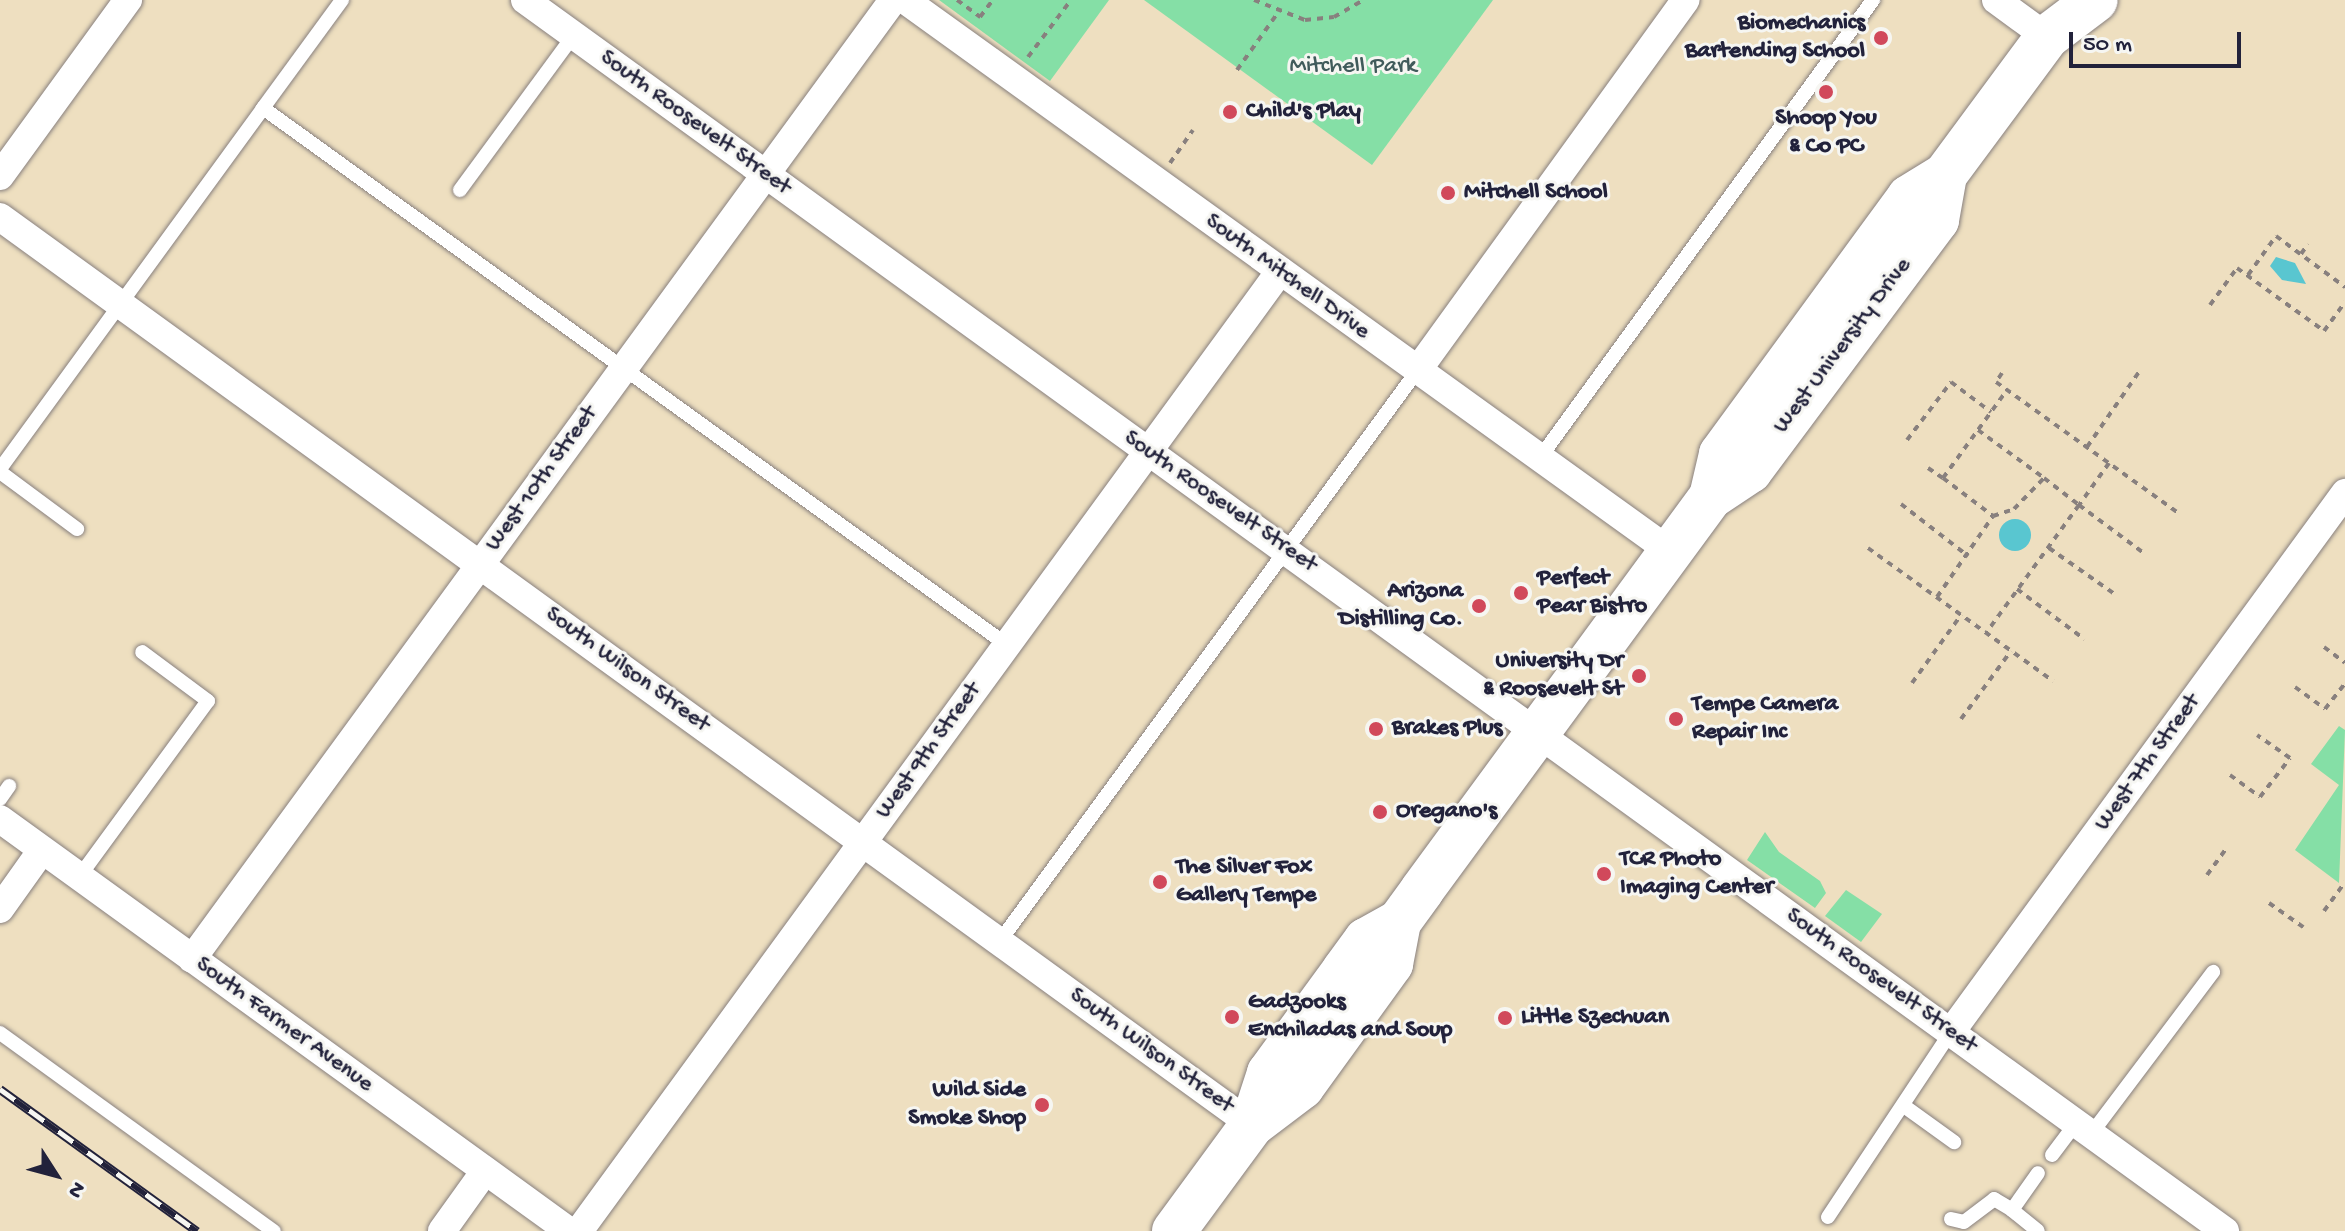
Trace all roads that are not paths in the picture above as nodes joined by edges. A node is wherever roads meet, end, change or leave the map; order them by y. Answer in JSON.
{"nodes":[{"id":1,"x":128,"y":0,"type":"edge"},
{"id":2,"x":342,"y":0,"type":"edge"},
{"id":3,"x":525,"y":0,"type":"edge"},
{"id":4,"x":893,"y":0,"type":"edge"},
{"id":5,"x":905,"y":0,"type":"edge"},
{"id":6,"x":1686,"y":0,"type":"edge"},
{"id":7,"x":1873,"y":0,"type":"edge"},
{"id":8,"x":1996,"y":0,"type":"edge"},
{"id":9,"x":2096,"y":0,"type":"edge"},
{"id":10,"x":2051,"y":18,"type":"edge"},
{"id":11,"x":574,"y":35,"type":"junction"},
{"id":12,"x":263,"y":108,"type":"junction"},
{"id":13,"x":766,"y":174,"type":"junction"},
{"id":14,"x":0,"y":176,"type":"edge"},
{"id":15,"x":460,"y":190,"type":"dead end"},
{"id":16,"x":0,"y":217,"type":"edge"},
{"id":17,"x":1280,"y":271,"type":"junction"},
{"id":18,"x":121,"y":304,"type":"junction"},
{"id":19,"x":623,"y":368,"type":"junction"},
{"id":20,"x":1417,"y":371,"type":"junction"},
{"id":21,"x":1148,"y":451,"type":"junction"},
{"id":22,"x":1539,"y":459,"type":"junction"},
{"id":23,"x":0,"y":471,"type":"edge"},
{"id":24,"x":2345,"y":493,"type":"edge"},
{"id":25,"x":77,"y":529,"type":"dead end"},
{"id":26,"x":1285,"y":548,"type":"junction"},
{"id":27,"x":1671,"y":552,"type":"junction"},
{"id":28,"x":480,"y":563,"type":"junction"},
{"id":29,"x":1007,"y":645,"type":"junction"},
{"id":30,"x":142,"y":652,"type":"dead end"},
{"id":31,"x":1540,"y":730,"type":"junction"},
{"id":32,"x":9,"y":786,"type":"dead end"},
{"id":33,"x":0,"y":799,"type":"edge"},
{"id":34,"x":0,"y":819,"type":"edge"},
{"id":35,"x":863,"y":841,"type":"junction"},
{"id":36,"x":42,"y":850,"type":"junction"},
{"id":37,"x":79,"y":877,"type":"junction"},
{"id":38,"x":0,"y":909,"type":"edge"},
{"id":39,"x":1000,"y":941,"type":"junction"},
{"id":40,"x":192,"y":959,"type":"junction"},
{"id":41,"x":2213,"y":972,"type":"dead end"},
{"id":42,"x":1951,"y":1032,"type":"junction"},
{"id":43,"x":0,"y":1033,"type":"edge"},
{"id":44,"x":1904,"y":1106,"type":"junction"},
{"id":45,"x":1252,"y":1125,"type":"junction"},
{"id":46,"x":2084,"y":1129,"type":"junction"},
{"id":47,"x":1954,"y":1142,"type":"dead end"},
{"id":48,"x":2052,"y":1155,"type":"dead end"},
{"id":49,"x":485,"y":1171,"type":"junction"},
{"id":50,"x":2038,"y":1173,"type":"dead end"},
{"id":51,"x":2012,"y":1210,"type":"junction"},
{"id":52,"x":1828,"y":1217,"type":"dead end"},
{"id":53,"x":1951,"y":1219,"type":"dead end"},
{"id":54,"x":274,"y":1231,"type":"edge"},
{"id":55,"x":442,"y":1231,"type":"edge"},
{"id":56,"x":569,"y":1231,"type":"edge"},
{"id":57,"x":579,"y":1231,"type":"edge"},
{"id":58,"x":1174,"y":1231,"type":"edge"},
{"id":59,"x":2038,"y":1231,"type":"edge"},
{"id":60,"x":2225,"y":1231,"type":"edge"}],
"edges":[{"from":1,"to":14,"type":"street"},
{"from":2,"to":12,"type":"lane"},
{"from":3,"to":11,"type":"street","name":"South Roosevelt Street"},
{"from":4,"to":13,"type":"street","name":"West 10th Street"},
{"from":5,"to":17,"type":"street","name":"South Mitchell Drive"},
{"from":6,"to":20,"type":"street"},
{"from":7,"to":22,"type":"lane"},
{"from":8,"to":10,"type":"street"},
{"from":9,"to":10,"type":"main road","name":"West University Drive"},
{"from":10,"to":27,"type":"main road","name":"West University Drive"},
{"from":11,"to":13,"type":"street","name":"South Roosevelt Street"},
{"from":11,"to":15,"type":"lane"},
{"from":12,"to":18,"type":"lane"},
{"from":12,"to":19,"type":"lane"},
{"from":13,"to":19,"type":"street","name":"West 10th Street"},
{"from":13,"to":21,"type":"street","name":"South Roosevelt Street"},
{"from":16,"to":18,"type":"street","name":"South Wilson Street"},
{"from":17,"to":20,"type":"street","name":"South Mitchell Drive"},
{"from":17,"to":21,"type":"street","name":"West 9th Street"},
{"from":18,"to":23,"type":"lane"},
{"from":18,"to":28,"type":"street","name":"South Wilson Street"},
{"from":19,"to":28,"type":"street","name":"West 10th Street"},
{"from":19,"to":29,"type":"lane"},
{"from":20,"to":22,"type":"street","name":"South Mitchell Drive"},
{"from":20,"to":26,"type":"lane"},
{"from":21,"to":26,"type":"street","name":"South Roosevelt Street"},
{"from":21,"to":29,"type":"street","name":"West 9th Street"},
{"from":22,"to":27,"type":"street","name":"South Mitchell Drive"},
{"from":23,"to":25,"type":"lane"},
{"from":24,"to":42,"type":"street","name":"West 7th Street"},
{"from":26,"to":31,"type":"street","name":"South Roosevelt Street"},
{"from":26,"to":39,"type":"lane"},
{"from":27,"to":31,"type":"main road","name":"West University Drive"},
{"from":28,"to":35,"type":"street","name":"South Wilson Street"},
{"from":28,"to":40,"type":"street","name":"West 10th Street"},
{"from":29,"to":35,"type":"street","name":"West 9th Street"},
{"from":30,"to":37,"type":"lane"},
{"from":31,"to":42,"type":"street","name":"South Roosevelt Street"},
{"from":31,"to":45,"type":"main road","name":"West University Drive"},
{"from":32,"to":33,"type":"lane"},
{"from":34,"to":36,"type":"street","name":"South Farmer Avenue"},
{"from":35,"to":39,"type":"street","name":"South Wilson Street"},
{"from":35,"to":57,"type":"street","name":"West 9th Street"},
{"from":36,"to":37,"type":"street","name":"South Farmer Avenue"},
{"from":36,"to":38,"type":"street"},
{"from":37,"to":40,"type":"street","name":"South Farmer Avenue"},
{"from":39,"to":45,"type":"street","name":"South Wilson Street"},
{"from":40,"to":49,"type":"street","name":"South Farmer Avenue"},
{"from":41,"to":46,"type":"lane"},
{"from":42,"to":44,"type":"lane"},
{"from":42,"to":46,"type":"street","name":"South Roosevelt Street"},
{"from":43,"to":54,"type":"lane"},
{"from":44,"to":47,"type":"lane"},
{"from":44,"to":52,"type":"lane"},
{"from":45,"to":58,"type":"main road","name":"West University Drive"},
{"from":46,"to":48,"type":"lane"},
{"from":46,"to":60,"type":"street","name":"South Roosevelt Street"},
{"from":49,"to":55,"type":"street"},
{"from":49,"to":56,"type":"street","name":"South Farmer Avenue"},
{"from":50,"to":51,"type":"lane"},
{"from":51,"to":53,"type":"lane"},
{"from":51,"to":59,"type":"lane"}]}
